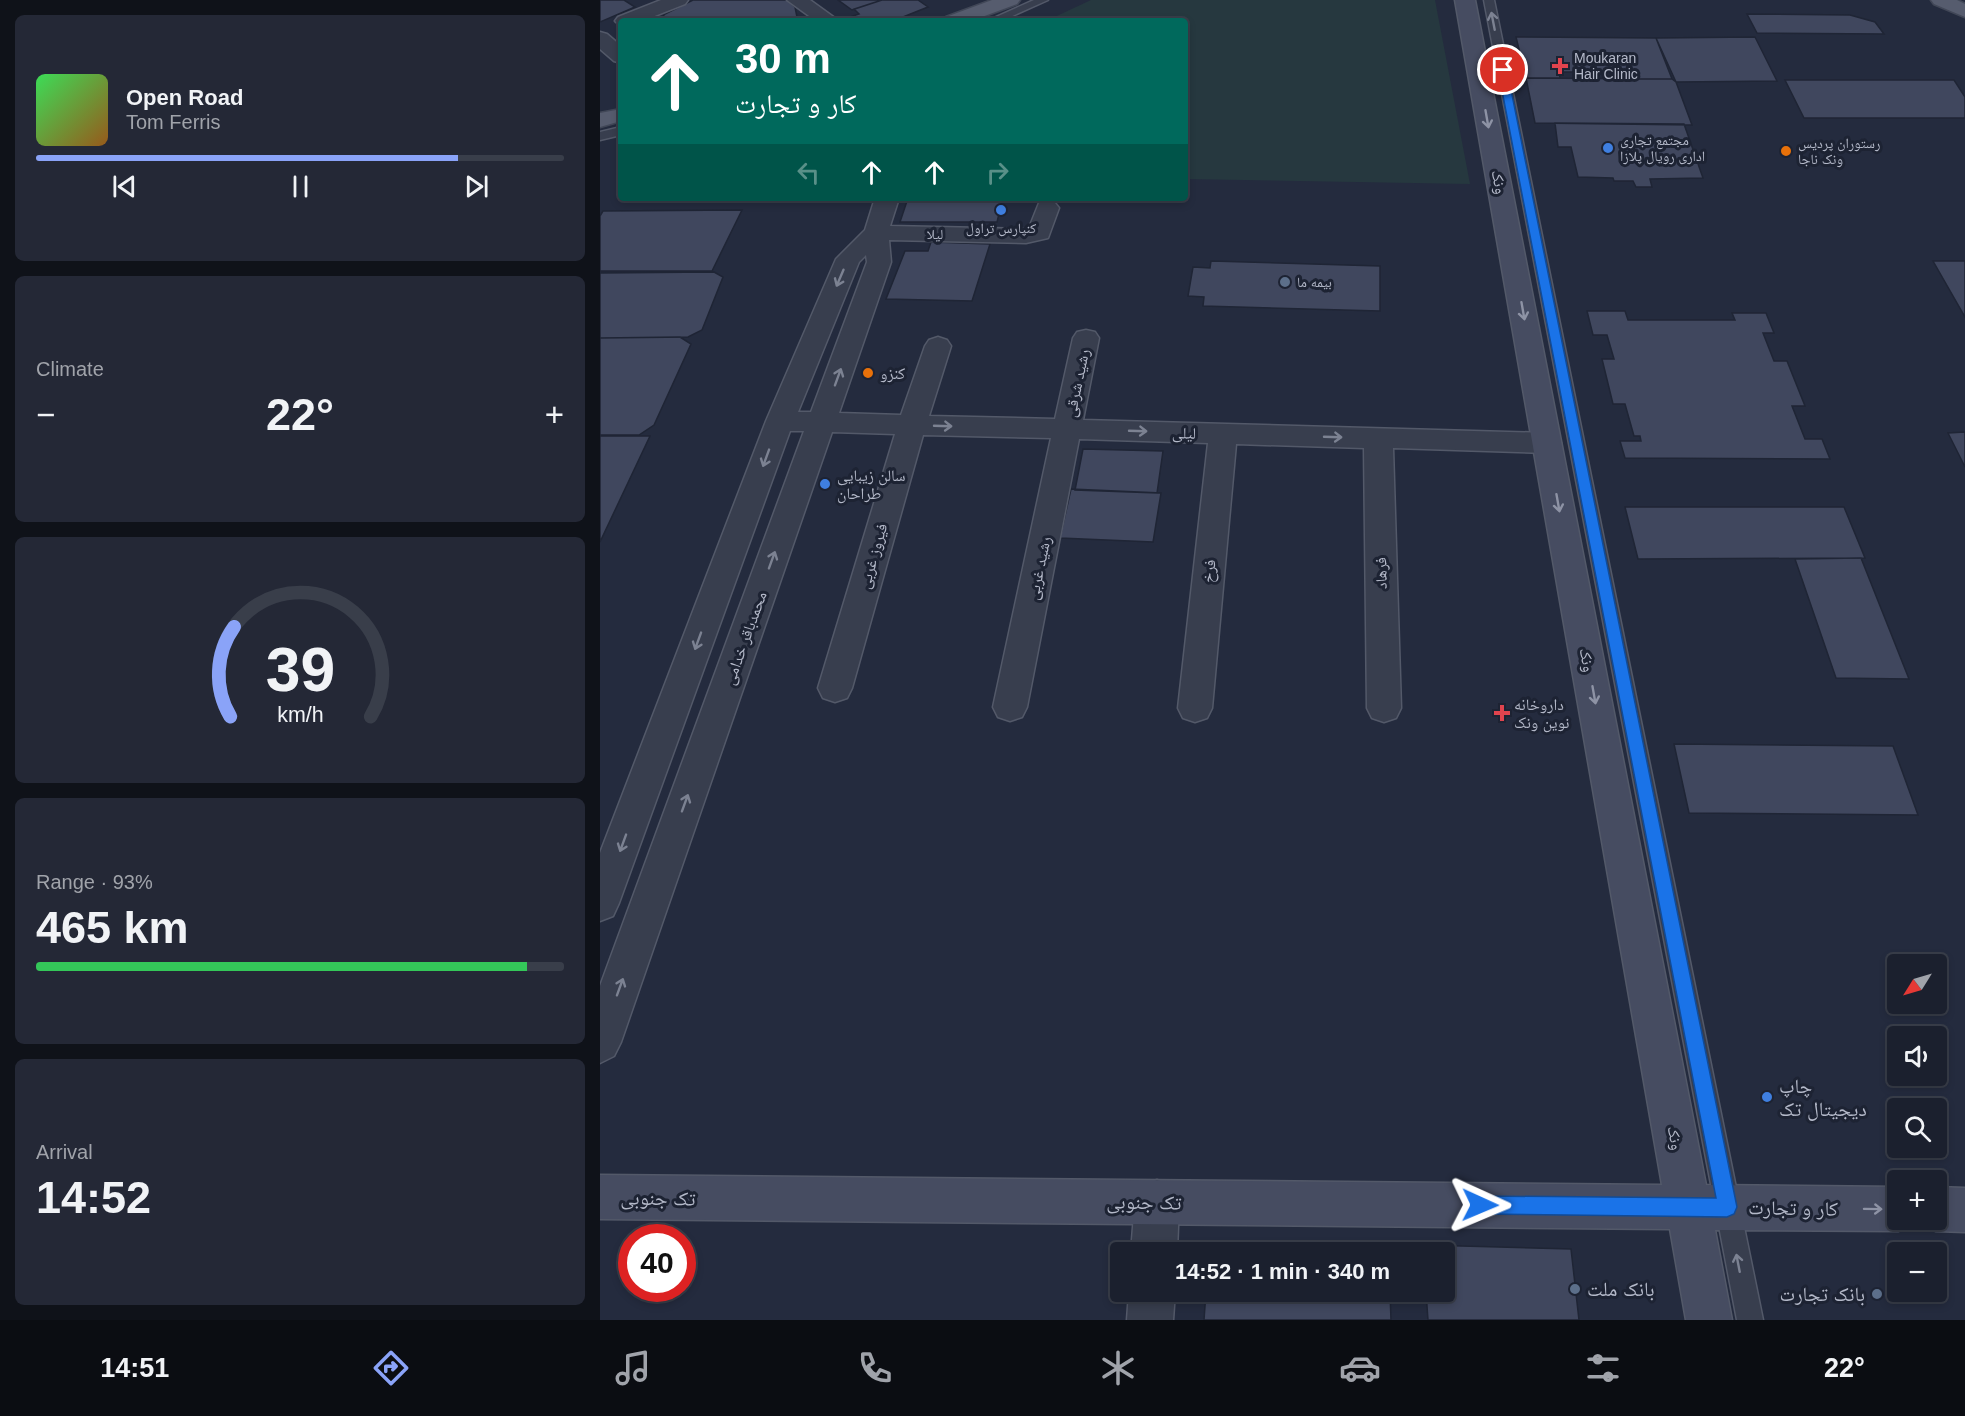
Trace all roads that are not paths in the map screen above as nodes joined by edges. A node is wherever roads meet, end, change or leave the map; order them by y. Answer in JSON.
{"nodes":[{"id":1,"x":678,"y":0,"type":"edge"},
{"id":2,"x":797,"y":0,"type":"edge"},
{"id":3,"x":1010,"y":0,"type":"edge"},
{"id":4,"x":1043,"y":0,"type":"edge"},
{"id":5,"x":1465,"y":0,"type":"edge"},
{"id":6,"x":1489,"y":0,"type":"edge"},
{"id":7,"x":1941,"y":0,"type":"edge"},
{"id":8,"x":1957,"y":0,"type":"edge"},
{"id":9,"x":1965,"y":3,"type":"edge"},
{"id":10,"x":1965,"y":11,"type":"edge"},
{"id":11,"x":633,"y":18,"type":"edge"},
{"id":12,"x":824,"y":18,"type":"edge"},
{"id":13,"x":961,"y":18,"type":"edge"},
{"id":14,"x":999,"y":18,"type":"edge"},
{"id":15,"x":618,"y":24,"type":"edge"},
{"id":16,"x":600,"y":31,"type":"edge"},
{"id":17,"x":600,"y":38,"type":"edge"},
{"id":18,"x":618,"y":54,"type":"edge"},
{"id":19,"x":618,"y":116,"type":"edge"},
{"id":20,"x":600,"y":120,"type":"edge"},
{"id":21,"x":618,"y":131,"type":"edge"},
{"id":22,"x":600,"y":136,"type":"edge"},
{"id":23,"x":886,"y":201,"type":"edge"},
{"id":24,"x":1047,"y":208,"type":"dead end"},
{"id":25,"x":876,"y":233,"type":"junction"},
{"id":26,"x":1086,"y":338,"type":"dead end"},
{"id":27,"x":938,"y":346,"type":"dead end"},
{"id":28,"x":780,"y":421,"type":"junction"},
{"id":29,"x":822,"y":423,"type":"junction"},
{"id":30,"x":912,"y":425,"type":"junction"},
{"id":31,"x":1068,"y":429,"type":"junction"},
{"id":32,"x":1222,"y":434,"type":"junction"},
{"id":33,"x":1378,"y":438,"type":"junction"},
{"id":34,"x":1547,"y":443,"type":"junction"},
{"id":35,"x":835,"y":688,"type":"dead end"},
{"id":36,"x":1010,"y":706,"type":"dead end"},
{"id":37,"x":1195,"y":708,"type":"dead end"},
{"id":38,"x":1384,"y":708,"type":"dead end"},
{"id":39,"x":600,"y":903,"type":"edge"},
{"id":40,"x":600,"y":1042,"type":"edge"},
{"id":41,"x":600,"y":1197,"type":"edge"},
{"id":42,"x":1157,"y":1202,"type":"junction"},
{"id":43,"x":1708,"y":1207,"type":"junction"},
{"id":44,"x":1887,"y":1209,"type":"edge"},
{"id":45,"x":1947,"y":1209,"type":"edge"},
{"id":46,"x":1965,"y":1210,"type":"edge"},
{"id":47,"x":1155,"y":1242,"type":"edge"},
{"id":48,"x":1151,"y":1302,"type":"edge"},
{"id":49,"x":1150,"y":1320,"type":"edge"},
{"id":50,"x":1709,"y":1320,"type":"edge"},
{"id":51,"x":1750,"y":1320,"type":"edge"}],
"edges":[{"from":1,"to":11,"type":"street"},
{"from":2,"to":12,"type":"street"},
{"from":3,"to":13,"type":"main road"},
{"from":4,"to":14,"type":"lane"},
{"from":5,"to":34,"type":"main road","name":"ونک","one_way":true},
{"from":43,"to":6,"type":"lane","one_way":true},
{"from":7,"to":10,"type":"main road"},
{"from":8,"to":9,"type":"main road"},
{"from":15,"to":16,"type":"street"},
{"from":17,"to":18,"type":"street"},
{"from":19,"to":20,"type":"main road"},
{"from":21,"to":22,"type":"lane"},
{"from":23,"to":25,"type":"street","name":"محمدباقر خدامی"},
{"from":24,"to":25,"type":"street","name":"لیلا"},
{"from":25,"to":28,"type":"street","name":"محمدباقر خدامی","one_way":true},
{"from":29,"to":25,"type":"street","name":"محمدباقر خدامی","one_way":true},
{"from":26,"to":31,"type":"street","name":"رشید شرقی"},
{"from":27,"to":30,"type":"street","name":"فیروز غربی"},
{"from":28,"to":29,"type":"street","name":"لیلی"},
{"from":28,"to":39,"type":"street","name":"محمدباقر خدامی","one_way":true},
{"from":29,"to":30,"type":"street","name":"لیلی"},
{"from":40,"to":29,"type":"street","name":"محمدباقر خدامی","one_way":true},
{"from":30,"to":31,"type":"street","name":"لیلی","one_way":true},
{"from":30,"to":35,"type":"street","name":"فیروز غربی"},
{"from":31,"to":32,"type":"street","name":"لیلی","one_way":true},
{"from":31,"to":36,"type":"street","name":"رشید غربی"},
{"from":32,"to":33,"type":"street","name":"لیلی","one_way":true},
{"from":32,"to":37,"type":"street","name":"فرخ"},
{"from":33,"to":34,"type":"street","name":"لیلی"},
{"from":33,"to":38,"type":"street","name":"فرهاد"},
{"from":34,"to":43,"type":"main road","name":"ونک","one_way":true},
{"from":41,"to":42,"type":"main road","name":"تک جنوبی"},
{"from":42,"to":43,"type":"main road","name":"تک جنوبی"},
{"from":42,"to":47,"type":"street"},
{"from":43,"to":44,"type":"main road","name":"کار و تجارت","one_way":true},
{"from":43,"to":50,"type":"main road","name":"ونک"},
{"from":51,"to":43,"type":"lane","one_way":true},
{"from":45,"to":46,"type":"main road"},
{"from":48,"to":49,"type":"street"}]}
